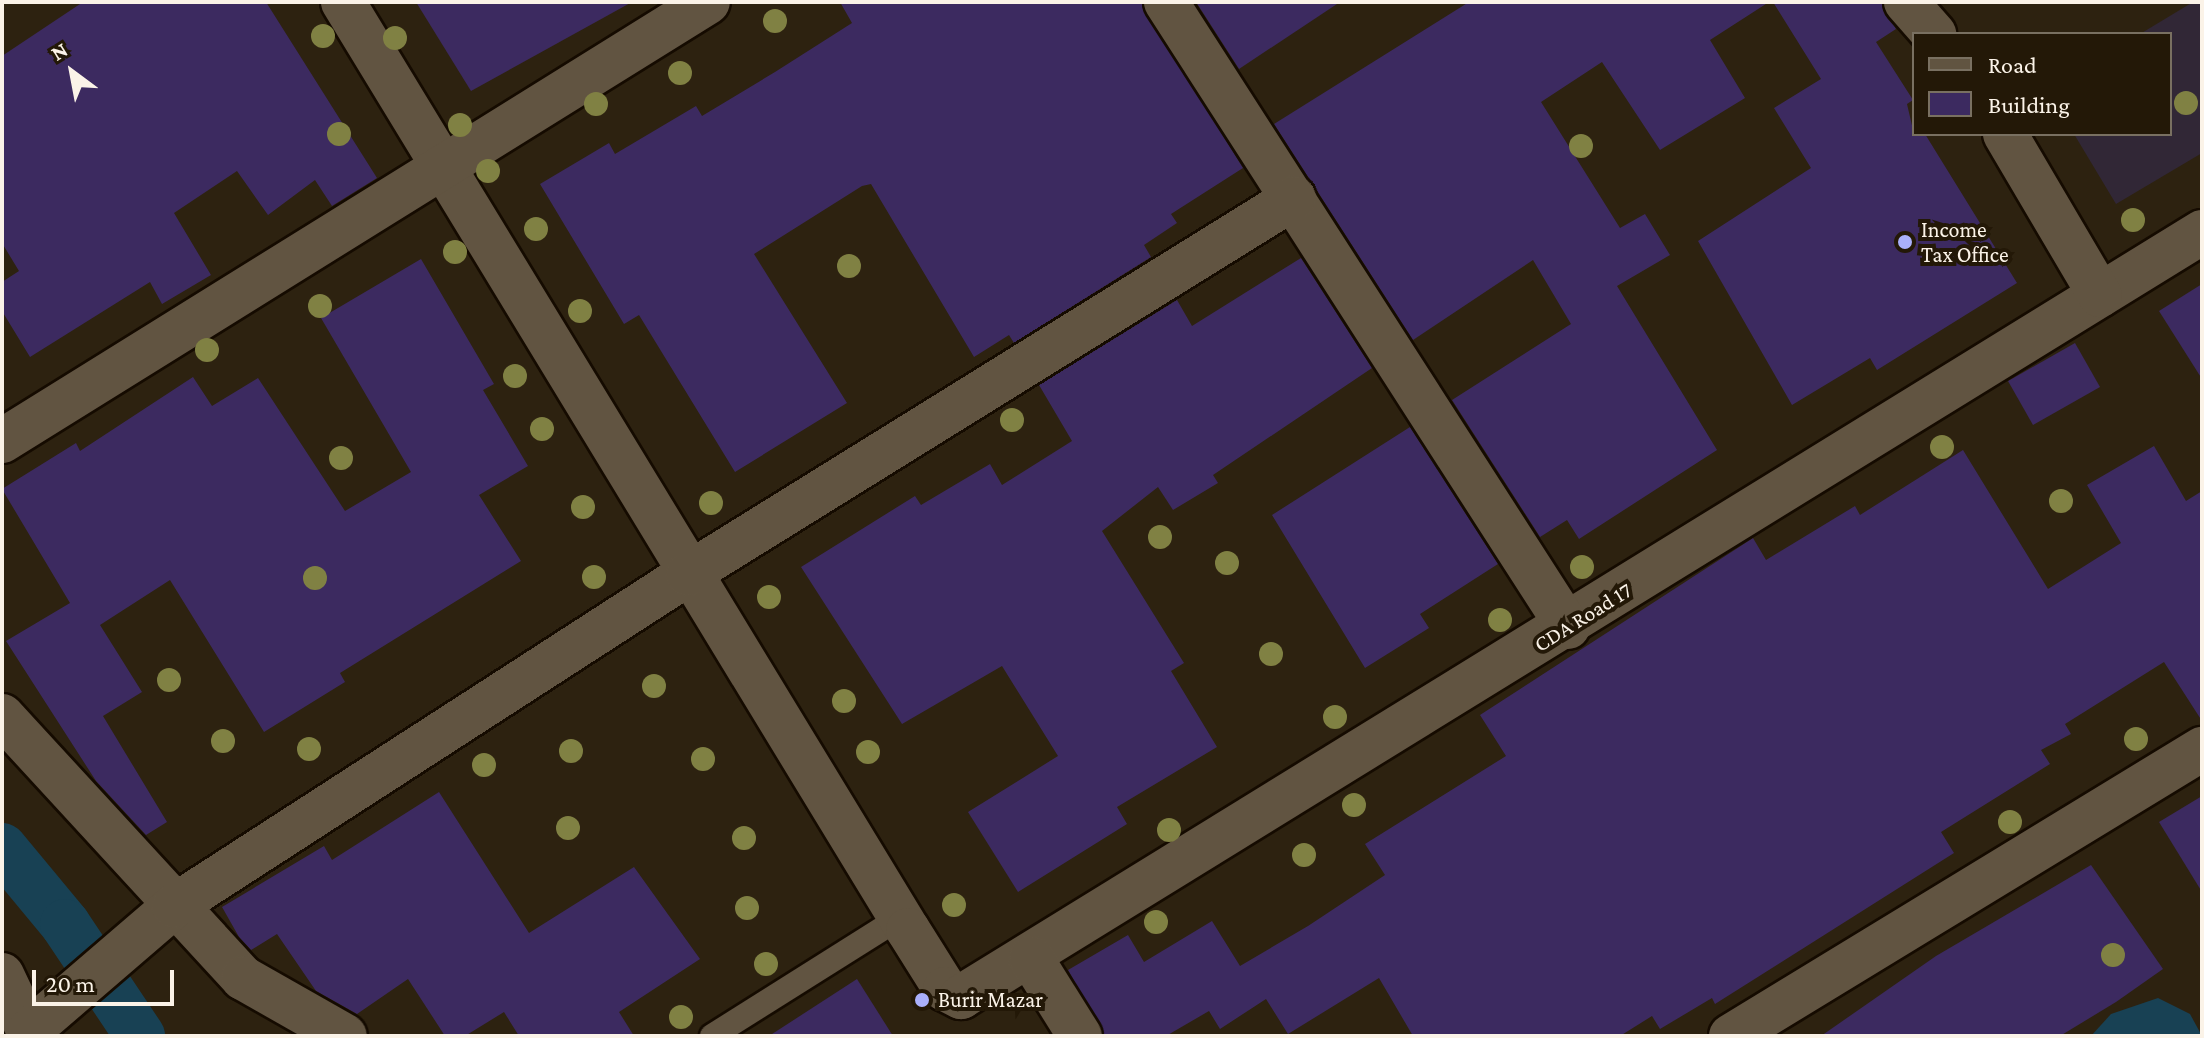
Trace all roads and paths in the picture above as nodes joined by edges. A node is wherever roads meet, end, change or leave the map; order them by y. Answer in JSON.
{"nodes":[{"id":1,"x":343,"y":2,"type":"edge"},
{"id":2,"x":708,"y":2,"type":"edge"},
{"id":3,"x":1166,"y":2,"type":"edge"},
{"id":4,"x":1906,"y":2,"type":"edge"},
{"id":5,"x":1932,"y":32,"type":"edge"},
{"id":6,"x":2006,"y":136,"type":"edge"},
{"id":7,"x":441,"y":165,"type":"junction"},
{"id":8,"x":1294,"y":198,"type":"junction"},
{"id":9,"x":2202,"y":232,"type":"edge"},
{"id":10,"x":2100,"y":295,"type":"junction"},
{"id":11,"x":2,"y":441,"type":"edge"},
{"id":12,"x":688,"y":574,"type":"junction"},
{"id":13,"x":1568,"y":627,"type":"junction"},
{"id":14,"x":2,"y":716,"type":"edge"},
{"id":15,"x":2202,"y":749,"type":"edge"},
{"id":16,"x":166,"y":913,"type":"junction"},
{"id":17,"x":901,"y":917,"type":"junction"},
{"id":18,"x":1031,"y":958,"type":"junction"},
{"id":19,"x":2,"y":975,"type":"edge"},
{"id":20,"x":40,"y":1023,"type":"edge"},
{"id":21,"x":345,"y":1036,"type":"edge"},
{"id":22,"x":712,"y":1036,"type":"edge"},
{"id":23,"x":1080,"y":1036,"type":"edge"},
{"id":24,"x":1731,"y":1036,"type":"edge"}],
"edges":[{"from":1,"to":7,"type":"street"},
{"from":2,"to":7,"type":"street"},
{"from":3,"to":8,"type":"street"},
{"from":4,"to":5,"type":"street"},
{"from":6,"to":10,"type":"street"},
{"from":7,"to":11,"type":"street"},
{"from":7,"to":12,"type":"street"},
{"from":8,"to":12,"type":"street"},
{"from":8,"to":13,"type":"street"},
{"from":9,"to":10,"type":"street","name":"CDA Road 17"},
{"from":10,"to":13,"type":"street","name":"CDA Road 17"},
{"from":12,"to":16,"type":"street"},
{"from":12,"to":17,"type":"street"},
{"from":13,"to":18,"type":"street","name":"CDA Road 17"},
{"from":14,"to":16,"type":"street"},
{"from":15,"to":24,"type":"street"},
{"from":16,"to":20,"type":"street"},
{"from":16,"to":21,"type":"street"},
{"from":17,"to":18,"type":"street","name":"CDA Road 17"},
{"from":17,"to":22,"type":"lane"},
{"from":18,"to":23,"type":"street"},
{"from":19,"to":20,"type":"street"}]}
